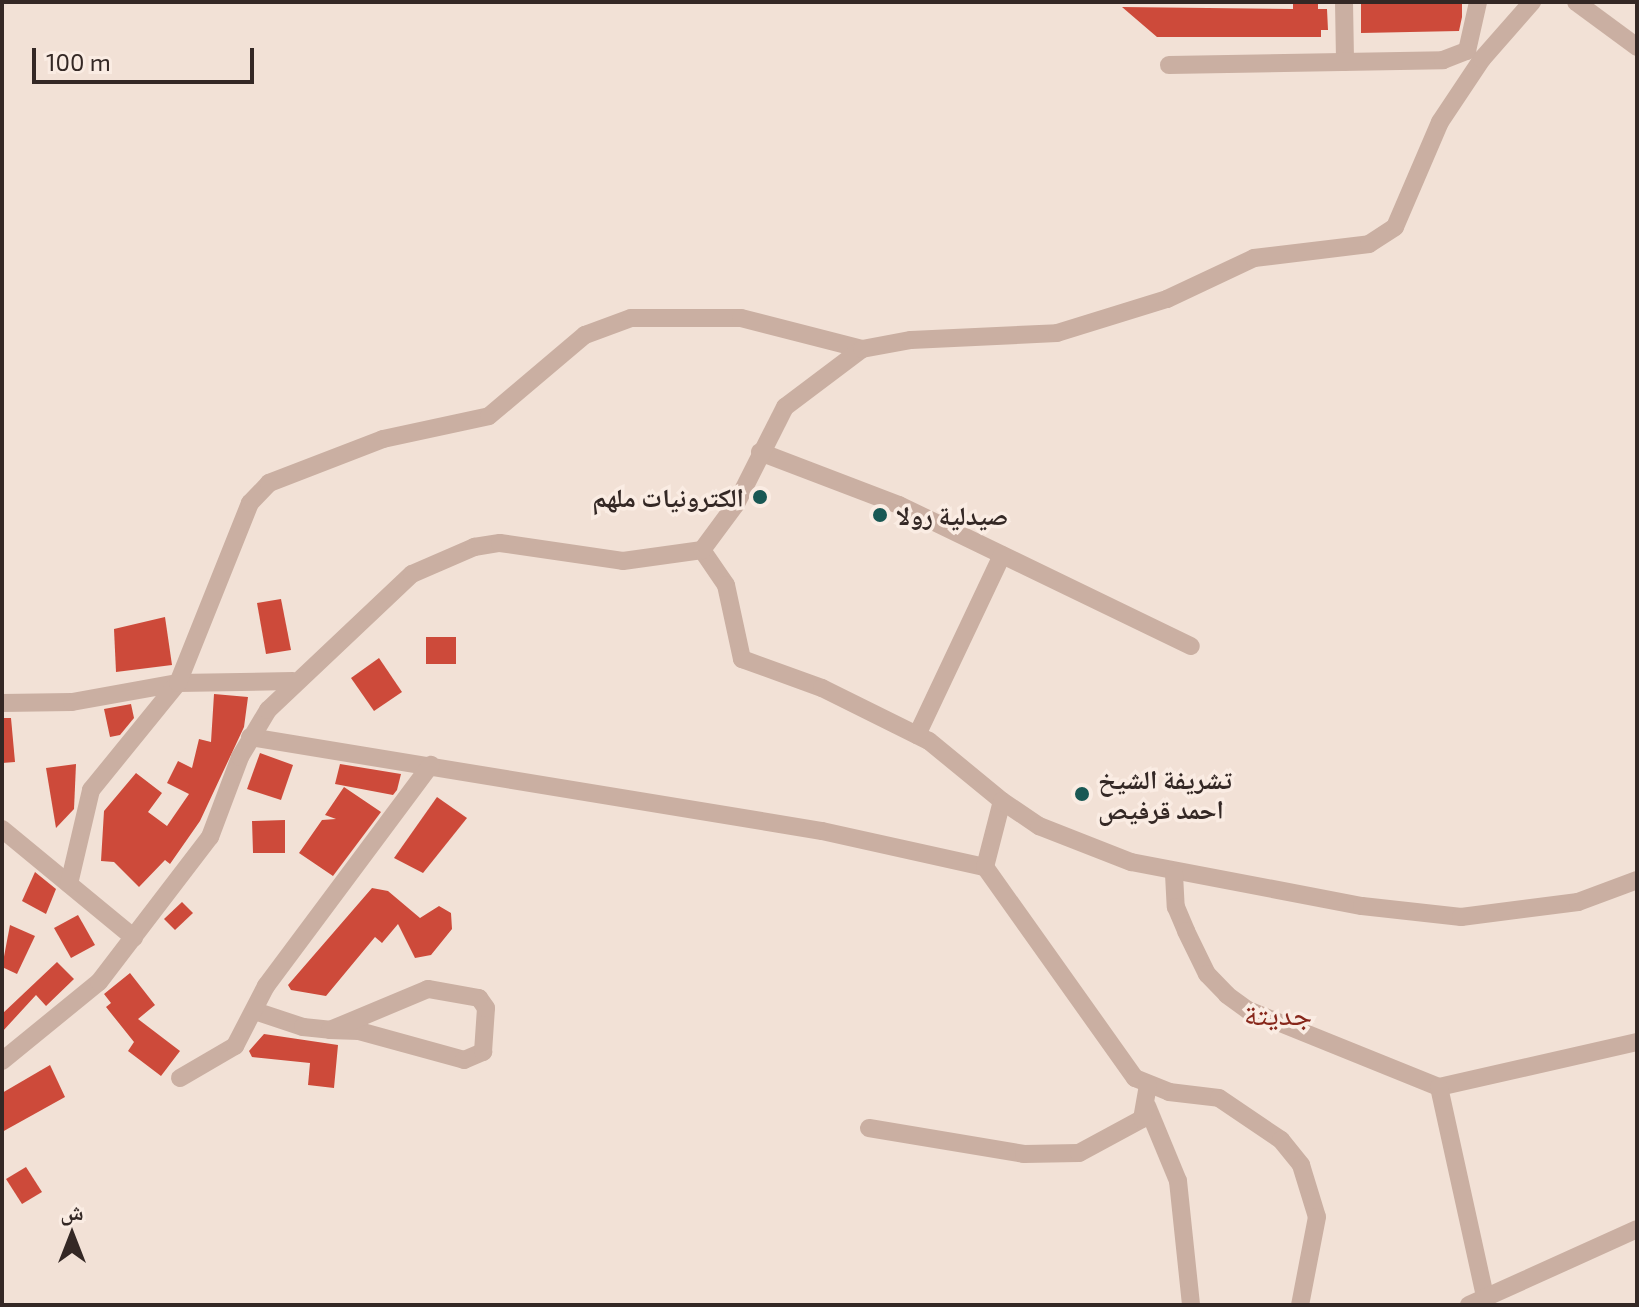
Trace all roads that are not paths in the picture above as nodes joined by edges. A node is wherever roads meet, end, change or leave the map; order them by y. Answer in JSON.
{"nodes":[{"id":1,"x":1344,"y":2,"type":"edge"},
{"id":2,"x":1478,"y":2,"type":"edge"},
{"id":3,"x":1532,"y":2,"type":"edge"},
{"id":4,"x":1576,"y":2,"type":"edge"},
{"id":5,"x":1637,"y":47,"type":"edge"},
{"id":6,"x":1345,"y":62,"type":"junction"},
{"id":7,"x":1169,"y":65,"type":"dead end"},
{"id":8,"x":862,"y":349,"type":"junction"},
{"id":9,"x":760,"y":452,"type":"junction"},
{"id":10,"x":702,"y":550,"type":"junction"},
{"id":11,"x":1002,"y":555,"type":"junction"},
{"id":12,"x":1191,"y":646,"type":"dead end"},
{"id":13,"x":293,"y":681,"type":"junction"},
{"id":14,"x":178,"y":683,"type":"junction"},
{"id":15,"x":2,"y":703,"type":"edge"},
{"id":16,"x":917,"y":735,"type":"junction"},
{"id":17,"x":250,"y":737,"type":"junction"},
{"id":18,"x":431,"y":765,"type":"junction"},
{"id":19,"x":1002,"y":801,"type":"junction"},
{"id":20,"x":2,"y":829,"type":"edge"},
{"id":21,"x":985,"y":867,"type":"junction"},
{"id":22,"x":1174,"y":874,"type":"junction"},
{"id":23,"x":1637,"y":880,"type":"edge"},
{"id":24,"x":69,"y":884,"type":"junction"},
{"id":25,"x":134,"y":938,"type":"junction"},
{"id":26,"x":255,"y":1011,"type":"junction"},
{"id":27,"x":330,"y":1030,"type":"junction"},
{"id":28,"x":1637,"y":1042,"type":"edge"},
{"id":29,"x":2,"y":1061,"type":"edge"},
{"id":30,"x":180,"y":1078,"type":"dead end"},
{"id":31,"x":1148,"y":1086,"type":"junction"},
{"id":32,"x":1439,"y":1087,"type":"junction"},
{"id":33,"x":1147,"y":1106,"type":"junction"},
{"id":34,"x":869,"y":1128,"type":"dead end"},
{"id":35,"x":1637,"y":1229,"type":"edge"},
{"id":36,"x":1637,"y":1241,"type":"edge"},
{"id":37,"x":1589,"y":1253,"type":"junction"},
{"id":38,"x":1477,"y":1301,"type":"edge"},
{"id":39,"x":1191,"y":1305,"type":"edge"},
{"id":40,"x":1300,"y":1305,"type":"edge"}],
"edges":[{"from":1,"to":6,"type":"street"},
{"from":2,"to":6,"type":"street"},
{"from":3,"to":8,"type":"street"},
{"from":4,"to":5,"type":"street"},
{"from":6,"to":7,"type":"street"},
{"from":8,"to":9,"type":"street"},
{"from":8,"to":14,"type":"street"},
{"from":9,"to":10,"type":"street"},
{"from":9,"to":11,"type":"street"},
{"from":10,"to":13,"type":"street"},
{"from":10,"to":16,"type":"street"},
{"from":11,"to":12,"type":"street"},
{"from":11,"to":16,"type":"street"},
{"from":13,"to":14,"type":"street"},
{"from":13,"to":17,"type":"street"},
{"from":14,"to":15,"type":"street"},
{"from":14,"to":24,"type":"street"},
{"from":16,"to":19,"type":"street"},
{"from":17,"to":18,"type":"street"},
{"from":17,"to":25,"type":"street"},
{"from":18,"to":21,"type":"street"},
{"from":18,"to":26,"type":"street"},
{"from":19,"to":21,"type":"street"},
{"from":19,"to":22,"type":"street"},
{"from":20,"to":24,"type":"street"},
{"from":21,"to":31,"type":"street"},
{"from":22,"to":23,"type":"street"},
{"from":22,"to":32,"type":"street"},
{"from":24,"to":25,"type":"street"},
{"from":25,"to":29,"type":"street"},
{"from":26,"to":27,"type":"street"},
{"from":26,"to":30,"type":"street"},
{"from":27,"to":27,"type":"street"},
{"from":28,"to":32,"type":"street"},
{"from":31,"to":33,"type":"street"},
{"from":31,"to":40,"type":"street"},
{"from":32,"to":38,"type":"street"},
{"from":33,"to":34,"type":"street"},
{"from":33,"to":39,"type":"street"},
{"from":35,"to":37,"type":"street"},
{"from":36,"to":37,"type":"street"},
{"from":37,"to":38,"type":"street"}]}
